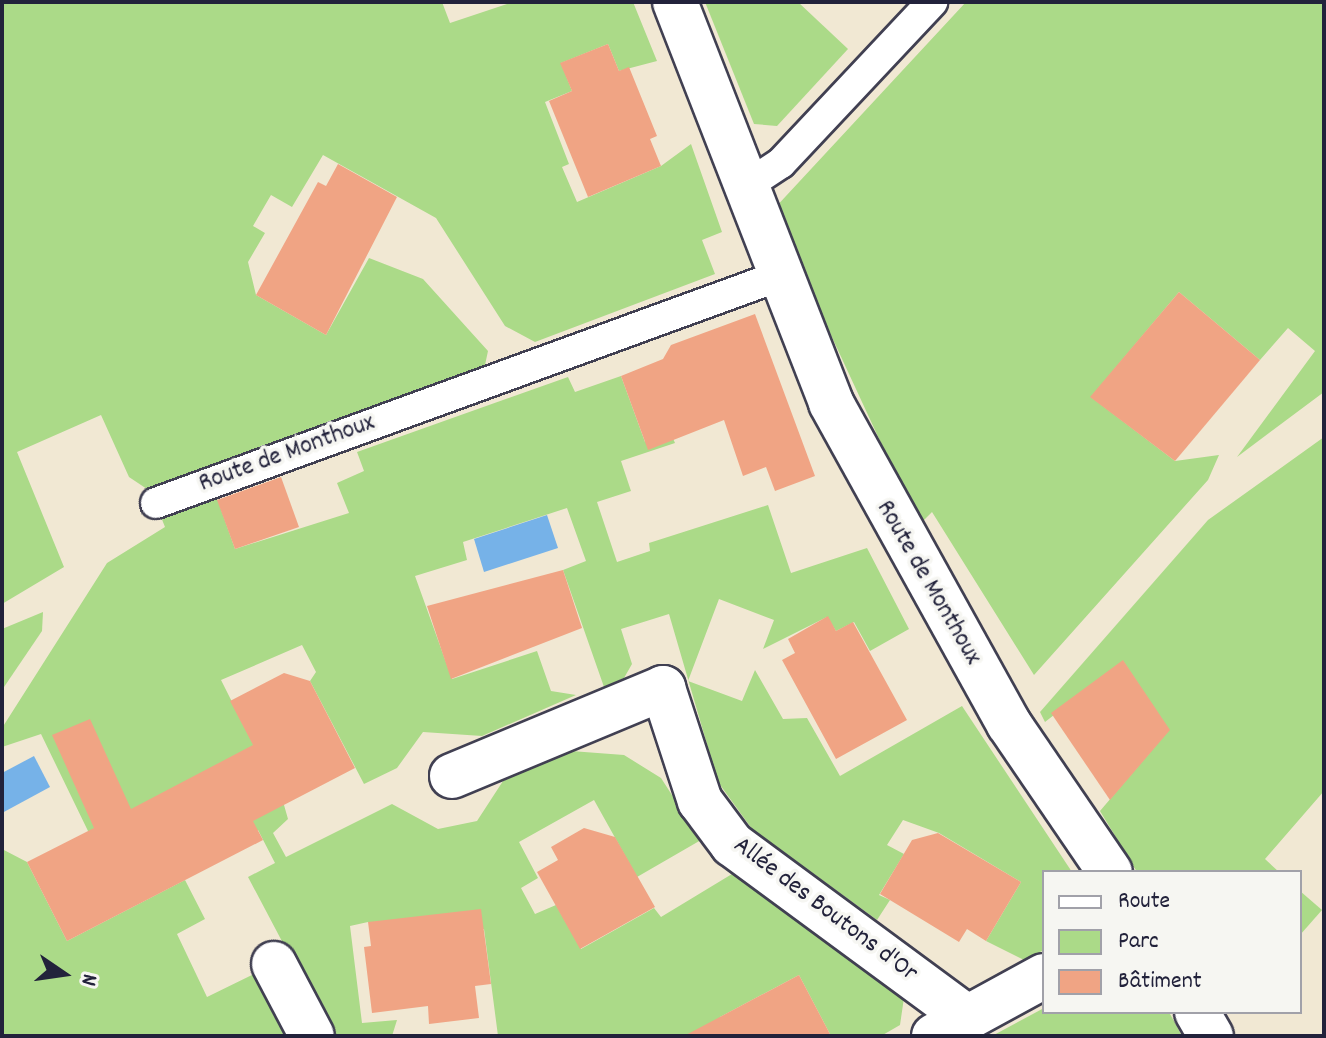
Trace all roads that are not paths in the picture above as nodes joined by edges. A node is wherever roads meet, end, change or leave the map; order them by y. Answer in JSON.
{"nodes":[{"id":1,"x":675,"y":2,"type":"edge"},
{"id":2,"x":932,"y":2,"type":"edge"},
{"id":3,"x":743,"y":188,"type":"junction"},
{"id":4,"x":779,"y":276,"type":"junction"},
{"id":5,"x":156,"y":503,"type":"dead end"},
{"id":6,"x":452,"y":776,"type":"dead end"},
{"id":7,"x":1109,"y":870,"type":"edge"},
{"id":8,"x":274,"y":964,"type":"dead end"},
{"id":9,"x":1042,"y":977,"type":"edge"},
{"id":10,"x":1198,"y":1014,"type":"edge"},
{"id":11,"x":951,"y":1027,"type":"edge"},
{"id":12,"x":312,"y":1036,"type":"edge"},
{"id":13,"x":1211,"y":1036,"type":"edge"}],
"edges":[{"from":1,"to":3,"type":"street","name":"Route de Monthoux"},
{"from":2,"to":3,"type":"lane"},
{"from":3,"to":4,"type":"street","name":"Route de Monthoux"},
{"from":4,"to":5,"type":"lane","name":"Route de Monthoux"},
{"from":4,"to":7,"type":"street","name":"Route de Monthoux"},
{"from":6,"to":11,"type":"street","name":"Allée des Boutons d'Or"},
{"from":8,"to":12,"type":"street"},
{"from":9,"to":11,"type":"street","name":"Allée des Boutons d'Or"},
{"from":10,"to":13,"type":"street"}]}
